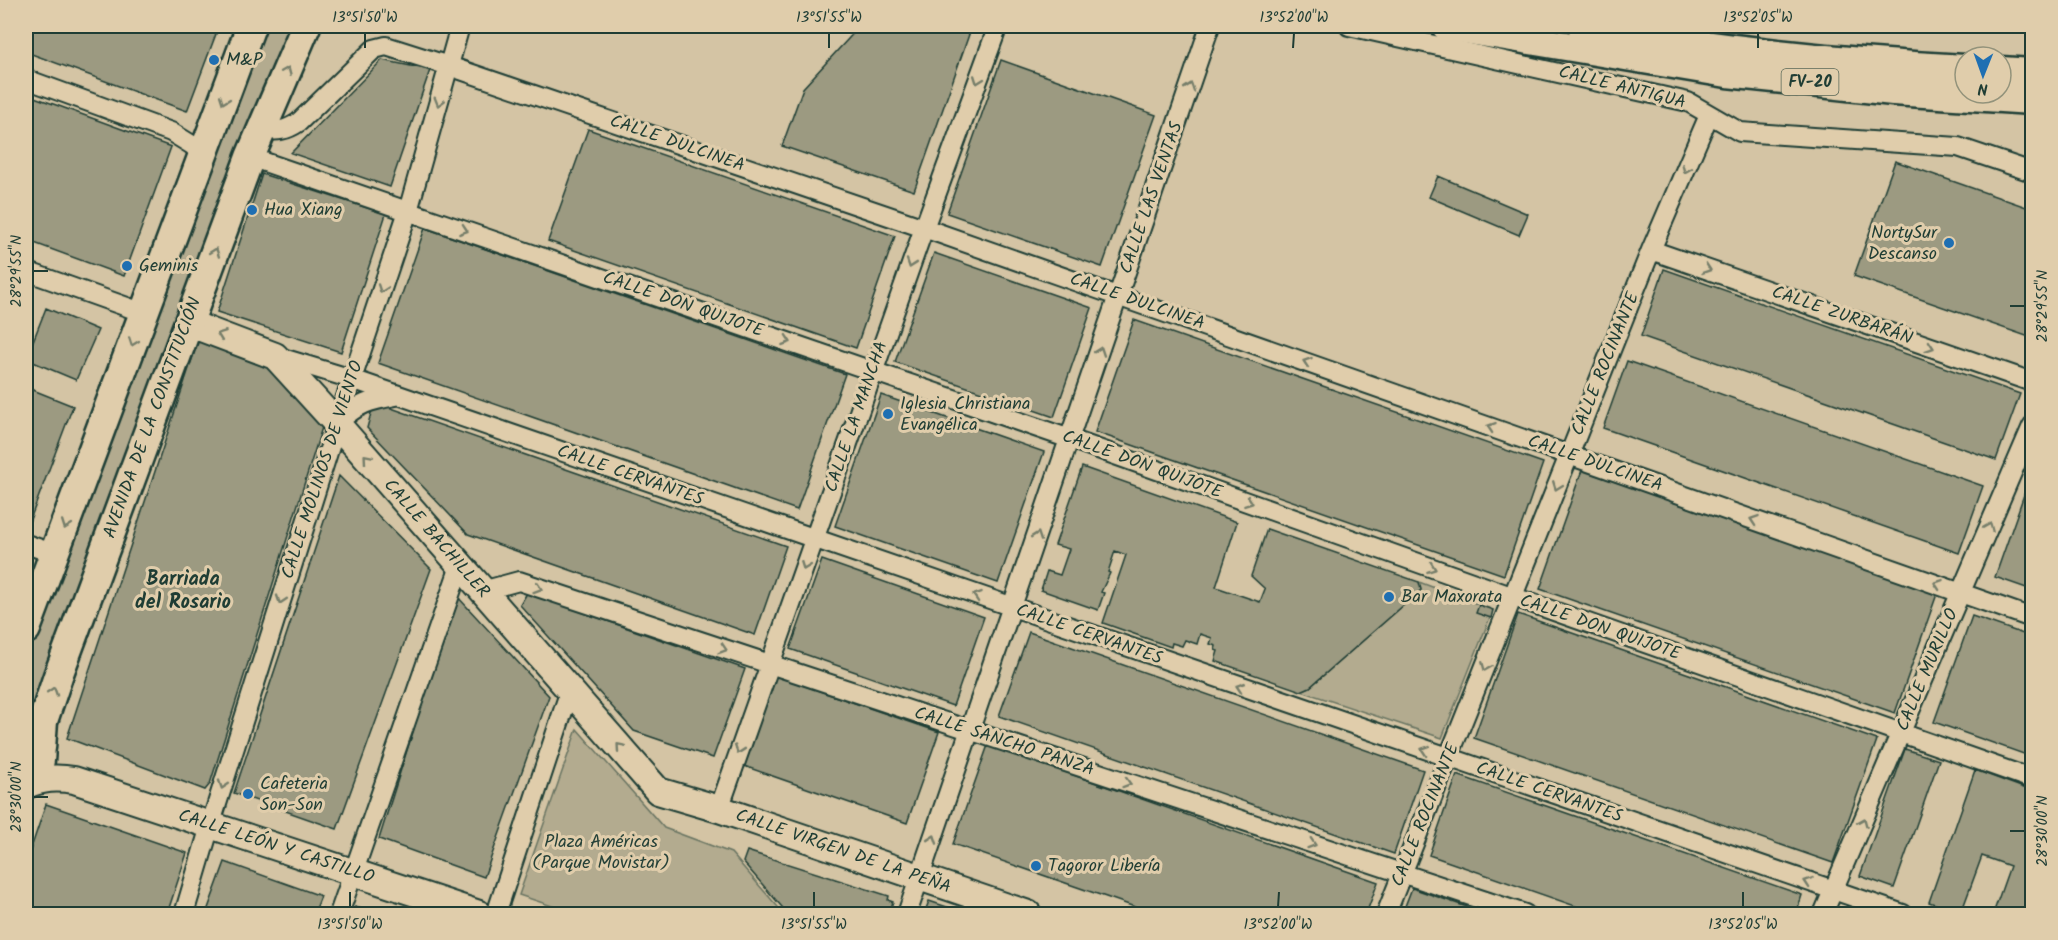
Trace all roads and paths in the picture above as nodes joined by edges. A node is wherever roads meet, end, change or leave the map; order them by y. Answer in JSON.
{"nodes":[{"id":1,"x":251,"y":26,"type":"edge"},
{"id":2,"x":306,"y":26,"type":"edge"},
{"id":3,"x":460,"y":26,"type":"edge"},
{"id":4,"x":998,"y":26,"type":"edge"},
{"id":5,"x":1210,"y":26,"type":"edge"},
{"id":6,"x":1349,"y":26,"type":"edge"},
{"id":7,"x":1446,"y":26,"type":"edge"},
{"id":8,"x":1491,"y":26,"type":"edge"},
{"id":9,"x":1582,"y":26,"type":"edge"},
{"id":10,"x":1865,"y":63,"type":"junction"},
{"id":11,"x":449,"y":66,"type":"junction"},
{"id":12,"x":1953,"y":68,"type":"edge"},
{"id":13,"x":2013,"y":72,"type":"edge"},
{"id":14,"x":1727,"y":73,"type":"junction"},
{"id":15,"x":2032,"y":73,"type":"edge"},
{"id":16,"x":26,"y":79,"type":"edge"},
{"id":17,"x":1953,"y":80,"type":"edge"},
{"id":18,"x":2013,"y":85,"type":"edge"},
{"id":19,"x":2032,"y":86,"type":"edge"},
{"id":20,"x":1893,"y":91,"type":"junction"},
{"id":21,"x":2032,"y":100,"type":"edge"},
{"id":22,"x":1709,"y":115,"type":"junction"},
{"id":23,"x":2032,"y":115,"type":"edge"},
{"id":24,"x":262,"y":129,"type":"junction"},
{"id":25,"x":203,"y":156,"type":"junction"},
{"id":26,"x":250,"y":157,"type":"junction"},
{"id":27,"x":2032,"y":172,"type":"edge"},
{"id":28,"x":408,"y":211,"type":"junction"},
{"id":29,"x":924,"y":228,"type":"junction"},
{"id":30,"x":1651,"y":250,"type":"junction"},
{"id":31,"x":26,"y":270,"type":"edge"},
{"id":32,"x":1119,"y":296,"type":"junction"},
{"id":33,"x":144,"y":313,"type":"junction"},
{"id":34,"x":188,"y":323,"type":"junction"},
{"id":35,"x":275,"y":356,"type":"junction"},
{"id":36,"x":873,"y":371,"type":"junction"},
{"id":37,"x":352,"y":379,"type":"junction"},
{"id":38,"x":2032,"y":382,"type":"edge"},
{"id":39,"x":398,"y":395,"type":"junction"},
{"id":40,"x":337,"y":424,"type":"junction"},
{"id":41,"x":2032,"y":426,"type":"edge"},
{"id":42,"x":1070,"y":439,"type":"junction"},
{"id":43,"x":1570,"y":455,"type":"junction"},
{"id":44,"x":814,"y":540,"type":"junction"},
{"id":45,"x":26,"y":544,"type":"edge"},
{"id":46,"x":55,"y":554,"type":"junction"},
{"id":47,"x":460,"y":566,"type":"junction"},
{"id":48,"x":482,"y":591,"type":"junction"},
{"id":49,"x":1961,"y":593,"type":"junction"},
{"id":50,"x":1514,"y":597,"type":"junction"},
{"id":51,"x":1012,"y":608,"type":"junction"},
{"id":52,"x":2032,"y":618,"type":"edge"},
{"id":53,"x":26,"y":629,"type":"edge"},
{"id":54,"x":770,"y":664,"type":"junction"},
{"id":55,"x":570,"y":690,"type":"junction"},
{"id":56,"x":970,"y":731,"type":"junction"},
{"id":57,"x":1901,"y":732,"type":"junction"},
{"id":58,"x":36,"y":741,"type":"edge"},
{"id":59,"x":1449,"y":758,"type":"junction"},
{"id":60,"x":2032,"y":779,"type":"edge"},
{"id":61,"x":74,"y":780,"type":"junction"},
{"id":62,"x":26,"y":784,"type":"edge"},
{"id":63,"x":658,"y":791,"type":"joint"},
{"id":64,"x":718,"y":809,"type":"junction"},
{"id":65,"x":210,"y":826,"type":"junction"},
{"id":66,"x":354,"y":872,"type":"junction"},
{"id":67,"x":1402,"y":874,"type":"junction"},
{"id":68,"x":920,"y":878,"type":"junction"},
{"id":69,"x":1833,"y":891,"type":"junction"},
{"id":70,"x":184,"y":915,"type":"edge"},
{"id":71,"x":339,"y":915,"type":"edge"},
{"id":72,"x":478,"y":915,"type":"edge"},
{"id":73,"x":496,"y":915,"type":"edge"},
{"id":74,"x":907,"y":915,"type":"edge"},
{"id":75,"x":1028,"y":915,"type":"edge"},
{"id":76,"x":1386,"y":915,"type":"edge"},
{"id":77,"x":1525,"y":915,"type":"edge"},
{"id":78,"x":1823,"y":915,"type":"edge"},
{"id":79,"x":1903,"y":915,"type":"edge"}],
"edges":[{"from":1,"to":25,"type":"main road","one_way":true},
{"from":24,"to":2,"type":"main road","name":"AVENIDA DE LA CONSTITUCIÓN","one_way":true},
{"from":3,"to":11,"type":"street","name":"CALLE MOLINOS DE VIENTO"},
{"from":4,"to":29,"type":"street","name":"CALLE LA MANCHA","one_way":true},
{"from":32,"to":5,"type":"street","name":"CALLE LAS VENTAS","one_way":true},
{"from":6,"to":22,"type":"street","name":"CALLE ANTIGUA"},
{"from":7,"to":14,"type":"main road"},
{"from":8,"to":14,"type":"main road","number":"FV-20"},
{"from":9,"to":10,"type":"main road","number":"FV-20"},
{"from":10,"to":12,"type":"main road","number":"FV-20"},
{"from":10,"to":17,"type":"main road"},
{"from":11,"to":24,"type":"street","name":"CALLE DULCINEA"},
{"from":11,"to":28,"type":"street","name":"CALLE MOLINOS DE VIENTO","one_way":true},
{"from":11,"to":29,"type":"street","name":"CALLE DULCINEA"},
{"from":13,"to":15,"type":"main road"},
{"from":14,"to":20,"type":"main road","number":"FV-20"},
{"from":16,"to":25,"type":"street"},
{"from":18,"to":19,"type":"main road"},
{"from":20,"to":21,"type":"main road","number":"FV-20"},
{"from":20,"to":23,"type":"main road"},
{"from":22,"to":27,"type":"street","name":"CALLE ANTIGUA"},
{"from":22,"to":30,"type":"street","name":"CALLE ROCINANTE","one_way":true},
{"from":24,"to":26,"type":"main road","name":"AVENIDA DE LA CONSTITUCIÓN"},
{"from":25,"to":33,"type":"main road"},
{"from":26,"to":28,"type":"street","name":"CALLE DON QUIJOTE"},
{"from":34,"to":26,"type":"main road","name":"AVENIDA DE LA CONSTITUCIÓN","one_way":true},
{"from":28,"to":36,"type":"street","name":"CALLE DON QUIJOTE","one_way":true},
{"from":28,"to":37,"type":"street","name":"CALLE MOLINOS DE VIENTO","one_way":true},
{"from":29,"to":32,"type":"street","name":"CALLE DULCINEA"},
{"from":29,"to":36,"type":"street","name":"CALLE LA MANCHA","one_way":true},
{"from":30,"to":38,"type":"street","name":"CALLE ZURBARÁN","one_way":true},
{"from":30,"to":43,"type":"street","name":"CALLE ROCINANTE"},
{"from":31,"to":33,"type":"street"},
{"from":42,"to":32,"type":"street","name":"CALLE LAS VENTAS","one_way":true},
{"from":43,"to":32,"type":"street","name":"CALLE DULCINEA","one_way":true},
{"from":33,"to":46,"type":"main road","one_way":true},
{"from":35,"to":34,"type":"street","name":"CALLE BACHILLER","one_way":true},
{"from":58,"to":34,"type":"main road","name":"AVENIDA DE LA CONSTITUCIÓN","one_way":true},
{"from":35,"to":37,"type":"street","name":"CALLE CERVANTES"},
{"from":35,"to":40,"type":"street","name":"CALLE BACHILLER"},
{"from":36,"to":42,"type":"street","name":"CALLE DON QUIJOTE"},
{"from":36,"to":44,"type":"street","name":"CALLE LA MANCHA"},
{"from":37,"to":39,"type":"street","name":"CALLE CERVANTES"},
{"from":37,"to":40,"type":"street","name":"CALLE MOLINOS DE VIENTO"},
{"from":39,"to":40,"type":"street"},
{"from":39,"to":44,"type":"street","name":"CALLE CERVANTES"},
{"from":47,"to":40,"type":"street","name":"CALLE BACHILLER","one_way":true},
{"from":40,"to":65,"type":"street","name":"CALLE MOLINOS DE VIENTO","one_way":true},
{"from":49,"to":41,"type":"street","name":"CALLE MURILLO","one_way":true},
{"from":42,"to":50,"type":"street","name":"CALLE DON QUIJOTE","one_way":true},
{"from":51,"to":42,"type":"street","name":"CALLE LAS VENTAS","one_way":true},
{"from":49,"to":43,"type":"street","name":"CALLE DULCINEA","one_way":true},
{"from":43,"to":50,"type":"street","name":"CALLE ROCINANTE","one_way":true},
{"from":51,"to":44,"type":"street","name":"CALLE CERVANTES","one_way":true},
{"from":44,"to":54,"type":"street","name":"CALLE LA MANCHA","one_way":true},
{"from":45,"to":46,"type":"street"},
{"from":46,"to":53,"type":"main road"},
{"from":47,"to":48,"type":"street","name":"CALLE BACHILLER"},
{"from":47,"to":66,"type":"street"},
{"from":48,"to":54,"type":"street","name":"CALLE SANCHO PANZA","one_way":true},
{"from":48,"to":55,"type":"street","name":"CALLE BACHILLER"},
{"from":49,"to":52,"type":"street","name":"CALLE DULCINEA"},
{"from":49,"to":57,"type":"street","name":"CALLE MURILLO"},
{"from":50,"to":57,"type":"street","name":"CALLE DON QUIJOTE"},
{"from":50,"to":59,"type":"street","name":"CALLE ROCINANTE","one_way":true},
{"from":51,"to":56,"type":"street","name":"CALLE LAS VENTAS"},
{"from":59,"to":51,"type":"street","name":"CALLE CERVANTES","one_way":true},
{"from":54,"to":56,"type":"street","name":"CALLE SANCHO PANZA"},
{"from":54,"to":64,"type":"street","name":"CALLE LA MANCHA","one_way":true},
{"from":63,"to":55,"type":"street","name":"CALLE BACHILLER","one_way":true},
{"from":55,"to":73,"type":"street"},
{"from":56,"to":67,"type":"street","name":"CALLE SANCHO PANZA","one_way":true},
{"from":68,"to":56,"type":"street","name":"CALLE LAS VENTAS","one_way":true},
{"from":57,"to":60,"type":"street","name":"CALLE DON QUIJOTE"},
{"from":69,"to":57,"type":"street","name":"CALLE MURILLO","one_way":true},
{"from":58,"to":61,"type":"street","name":"CALLE LEÓN Y CASTILLO"},
{"from":58,"to":62,"type":"main road","name":"AVENIDA DE LA CONSTITUCIÓN"},
{"from":59,"to":67,"type":"street","name":"CALLE ROCINANTE"},
{"from":69,"to":59,"type":"street","name":"CALLE CERVANTES","one_way":true},
{"from":61,"to":62,"type":"street","name":"CALLE LEÓN Y CASTILLO"},
{"from":61,"to":65,"type":"street","name":"CALLE LEÓN Y CASTILLO"},
{"from":63,"to":64,"type":"street","name":"CALLE VIRGEN DE LA PEÑA"},
{"from":64,"to":68,"type":"street","name":"CALLE VIRGEN DE LA PEÑA"},
{"from":65,"to":66,"type":"street","name":"CALLE LEÓN Y CASTILLO"},
{"from":65,"to":70,"type":"street","name":"CALLE MOLINOS DE VIENTO"},
{"from":66,"to":71,"type":"street"},
{"from":66,"to":72,"type":"street","name":"CALLE LEÓN Y CASTILLO"},
{"from":67,"to":76,"type":"street","name":"CALLE ROCINANTE"},
{"from":67,"to":77,"type":"street","name":"CALLE SANCHO PANZA"},
{"from":68,"to":74,"type":"street","name":"CALLE LAS VENTAS"},
{"from":68,"to":75,"type":"street","name":"CALLE VIRGEN DE LA PEÑA"},
{"from":69,"to":78,"type":"street","name":"CALLE MURILLO"},
{"from":69,"to":79,"type":"street","name":"CALLE CERVANTES"}]}
